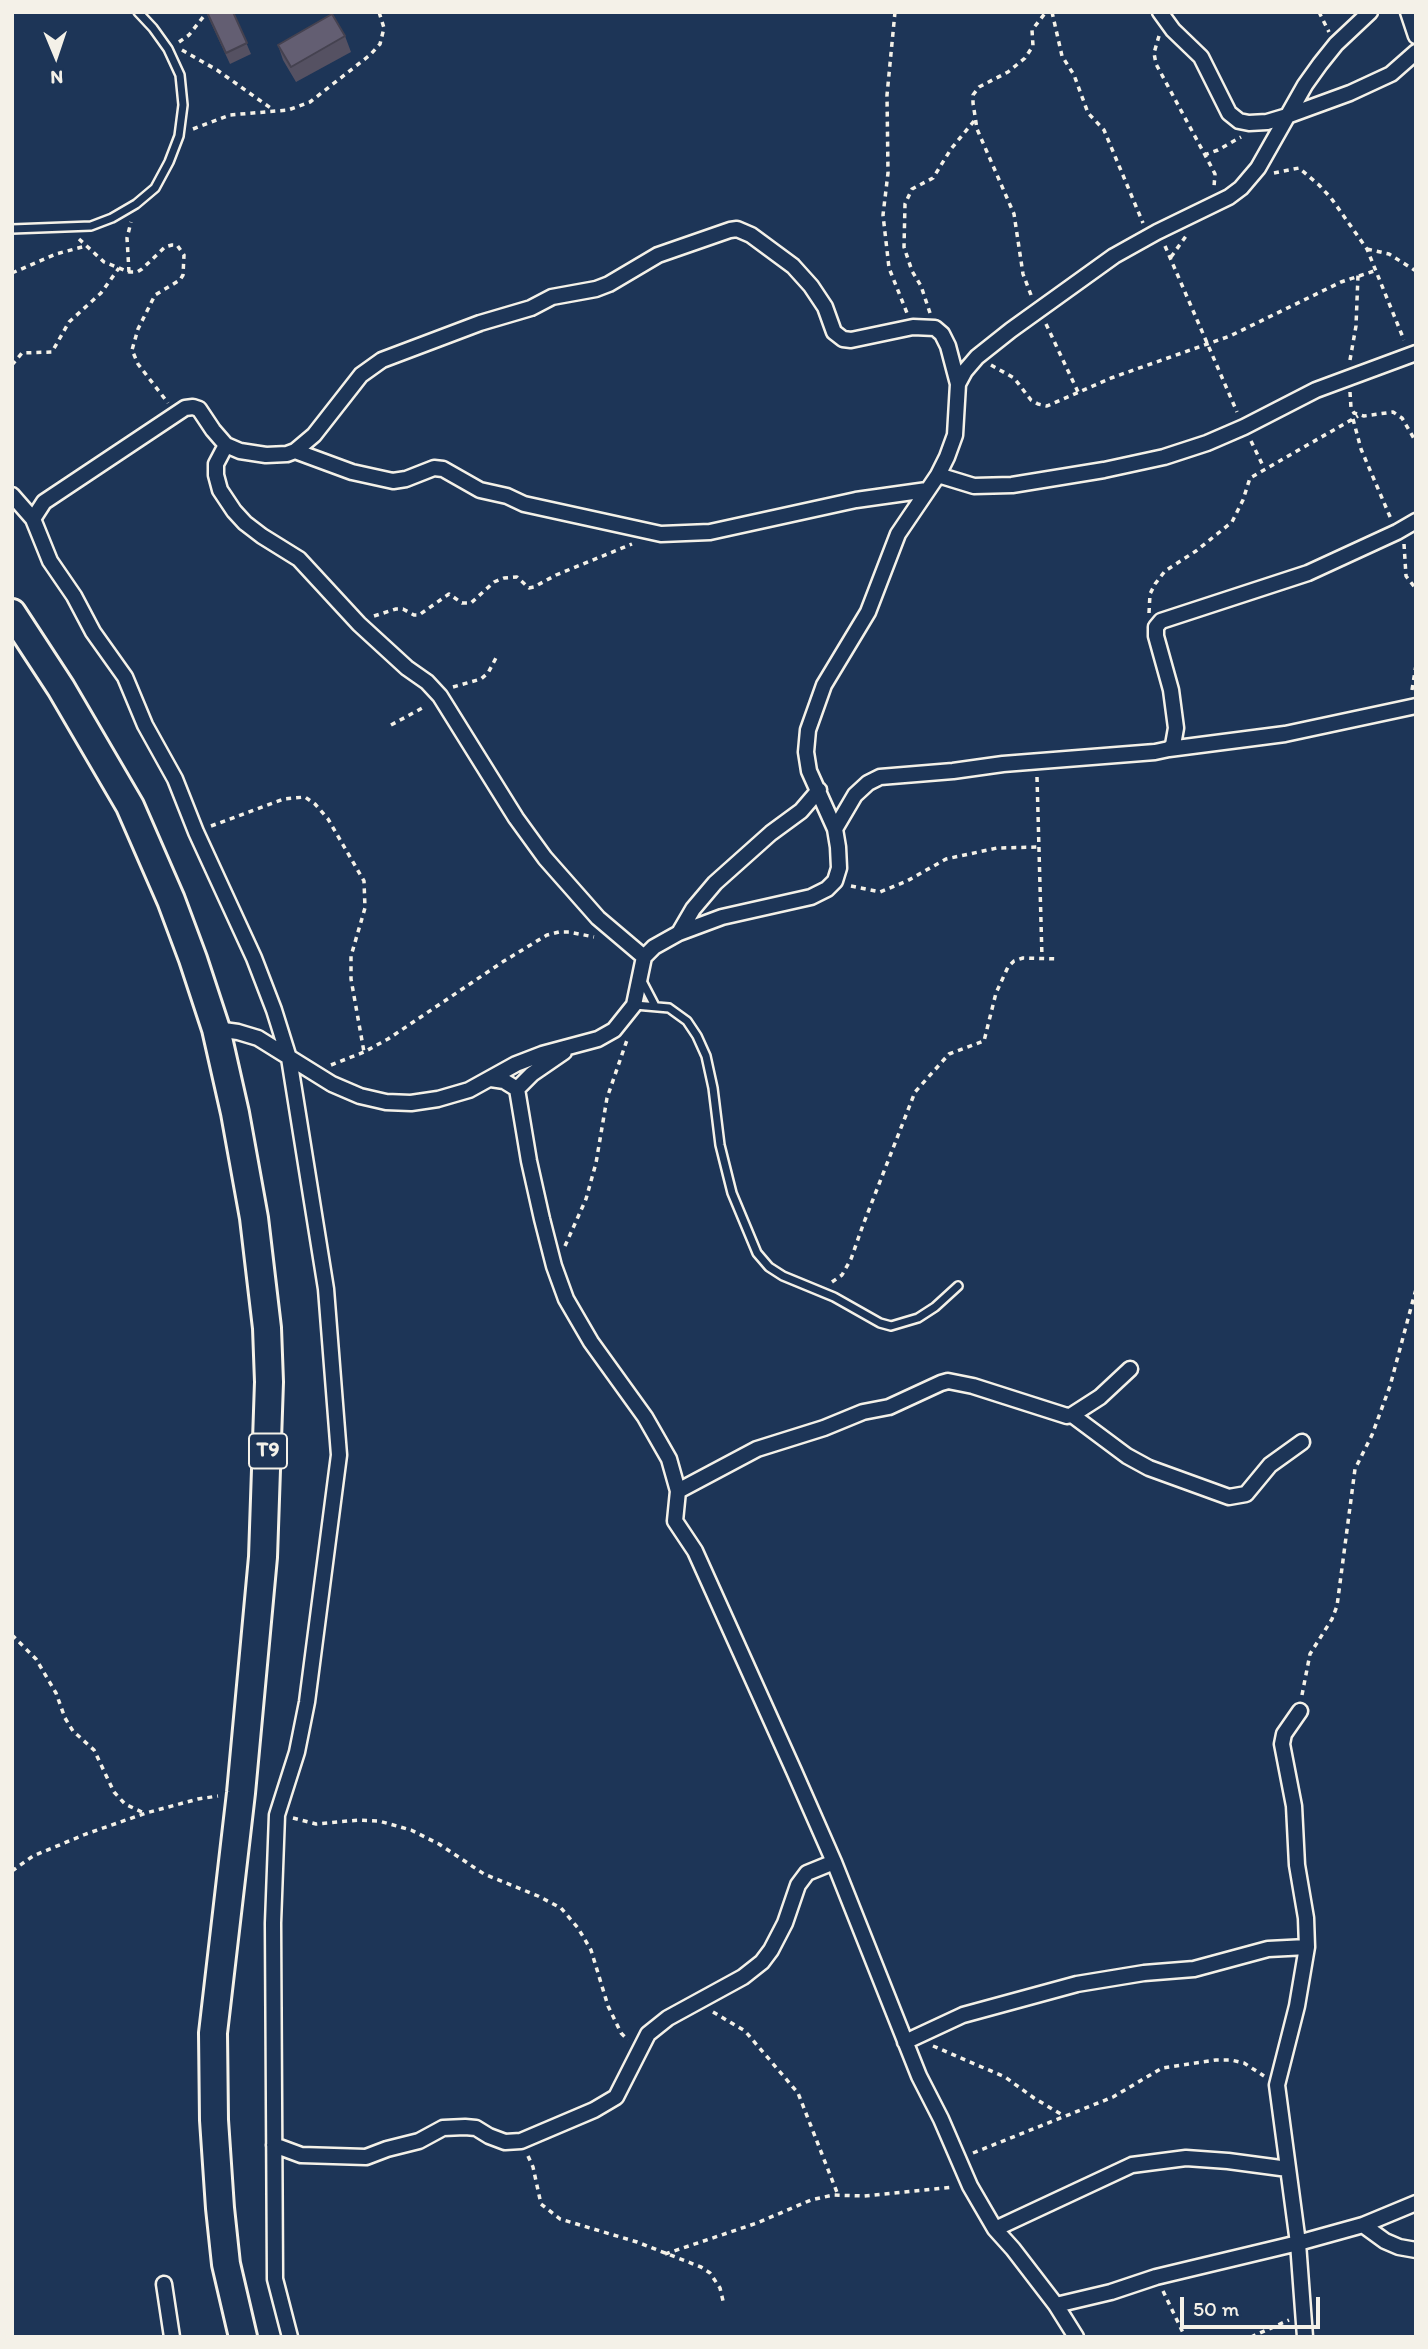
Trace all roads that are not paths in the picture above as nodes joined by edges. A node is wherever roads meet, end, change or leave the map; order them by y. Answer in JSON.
{"nodes":[{"id":1,"x":138,"y":12,"type":"edge"},
{"id":2,"x":1370,"y":12,"type":"edge"},
{"id":3,"x":1408,"y":12,"type":"edge"},
{"id":4,"x":1163,"y":17,"type":"edge"},
{"id":5,"x":1416,"y":36,"type":"edge"},
{"id":6,"x":1416,"y":52,"type":"edge"},
{"id":7,"x":1287,"y":117,"type":"junction"},
{"id":8,"x":12,"y":229,"type":"edge"},
{"id":9,"x":1413,"y":354,"type":"edge"},
{"id":10,"x":958,"y":384,"type":"junction"},
{"id":11,"x":226,"y":445,"type":"junction"},
{"id":12,"x":295,"y":451,"type":"junction"},
{"id":13,"x":939,"y":475,"type":"junction"},
{"id":14,"x":927,"y":490,"type":"junction"},
{"id":15,"x":12,"y":495,"type":"edge"},
{"id":16,"x":33,"y":519,"type":"junction"},
{"id":17,"x":1416,"y":521,"type":"edge"},
{"id":18,"x":12,"y":613,"type":"edge"},
{"id":19,"x":1412,"y":707,"type":"edge"},
{"id":20,"x":1169,"y":749,"type":"junction"},
{"id":21,"x":819,"y":790,"type":"junction"},
{"id":22,"x":835,"y":829,"type":"junction"},
{"id":23,"x":679,"y":933,"type":"junction"},
{"id":24,"x":644,"y":957,"type":"junction"},
{"id":25,"x":640,"y":974,"type":"junction"},
{"id":26,"x":655,"y":1006,"type":"junction"},
{"id":27,"x":631,"y":1009,"type":"junction"},
{"id":28,"x":216,"y":1029,"type":"junction"},
{"id":29,"x":570,"y":1046,"type":"junction"},
{"id":30,"x":289,"y":1058,"type":"junction"},
{"id":31,"x":491,"y":1079,"type":"junction"},
{"id":32,"x":517,"y":1089,"type":"junction"},
{"id":33,"x":958,"y":1286,"type":"dead end"},
{"id":34,"x":1130,"y":1369,"type":"dead end"},
{"id":35,"x":1073,"y":1415,"type":"junction"},
{"id":36,"x":1302,"y":1442,"type":"dead end"},
{"id":37,"x":678,"y":1491,"type":"junction"},
{"id":38,"x":1300,"y":1711,"type":"road end"},
{"id":39,"x":834,"y":1862,"type":"junction"},
{"id":40,"x":1307,"y":1947,"type":"junction"},
{"id":41,"x":910,"y":2040,"type":"junction"},
{"id":42,"x":274,"y":2145,"type":"junction"},
{"id":43,"x":1288,"y":2169,"type":"junction"},
{"id":44,"x":1416,"y":2203,"type":"edge"},
{"id":45,"x":1363,"y":2225,"type":"junction"},
{"id":46,"x":995,"y":2230,"type":"junction"},
{"id":47,"x":1298,"y":2243,"type":"junction"},
{"id":48,"x":1416,"y":2250,"type":"edge"},
{"id":49,"x":164,"y":2284,"type":"dead end"},
{"id":50,"x":1056,"y":2305,"type":"junction"},
{"id":51,"x":172,"y":2337,"type":"edge"},
{"id":52,"x":243,"y":2337,"type":"edge"},
{"id":53,"x":290,"y":2337,"type":"edge"},
{"id":54,"x":1076,"y":2337,"type":"edge"},
{"id":55,"x":1305,"y":2337,"type":"edge"}],
"edges":[{"from":1,"to":8,"type":"lane"},
{"from":2,"to":7,"type":"street"},
{"from":3,"to":5,"type":"street"},
{"from":4,"to":7,"type":"street"},
{"from":6,"to":7,"type":"street"},
{"from":7,"to":10,"type":"street"},
{"from":9,"to":13,"type":"street"},
{"from":10,"to":12,"type":"street"},
{"from":10,"to":13,"type":"street"},
{"from":11,"to":12,"type":"street"},
{"from":11,"to":16,"type":"street"},
{"from":11,"to":24,"type":"street"},
{"from":12,"to":14,"type":"street"},
{"from":13,"to":14,"type":"street"},
{"from":14,"to":21,"type":"street"},
{"from":15,"to":16,"type":"street"},
{"from":16,"to":30,"type":"street"},
{"from":17,"to":20,"type":"street"},
{"from":18,"to":28,"type":"highway","number":"T9"},
{"from":19,"to":20,"type":"street"},
{"from":20,"to":22,"type":"street"},
{"from":21,"to":22,"type":"street"},
{"from":21,"to":23,"type":"street"},
{"from":22,"to":23,"type":"street"},
{"from":23,"to":24,"type":"street"},
{"from":24,"to":25,"type":"street"},
{"from":25,"to":26,"type":"lane"},
{"from":25,"to":27,"type":"street"},
{"from":26,"to":27,"type":"lane"},
{"from":26,"to":33,"type":"lane"},
{"from":27,"to":29,"type":"street"},
{"from":28,"to":30,"type":"street"},
{"from":28,"to":52,"type":"highway","number":"T9"},
{"from":29,"to":31,"type":"street"},
{"from":29,"to":32,"type":"street"},
{"from":30,"to":31,"type":"street"},
{"from":30,"to":42,"type":"street"},
{"from":31,"to":32,"type":"street"},
{"from":32,"to":37,"type":"street"},
{"from":34,"to":35,"type":"street"},
{"from":35,"to":36,"type":"street"},
{"from":35,"to":37,"type":"street"},
{"from":37,"to":39,"type":"street"},
{"from":38,"to":40,"type":"street"},
{"from":39,"to":41,"type":"street"},
{"from":39,"to":42,"type":"street"},
{"from":40,"to":41,"type":"street"},
{"from":40,"to":43,"type":"street"},
{"from":41,"to":46,"type":"street"},
{"from":42,"to":53,"type":"street"},
{"from":43,"to":46,"type":"street"},
{"from":43,"to":47,"type":"street"},
{"from":44,"to":45,"type":"street"},
{"from":45,"to":47,"type":"street"},
{"from":45,"to":48,"type":"street"},
{"from":46,"to":50,"type":"street"},
{"from":47,"to":50,"type":"street"},
{"from":47,"to":55,"type":"street"},
{"from":49,"to":51,"type":"street"},
{"from":50,"to":54,"type":"street"}]}
